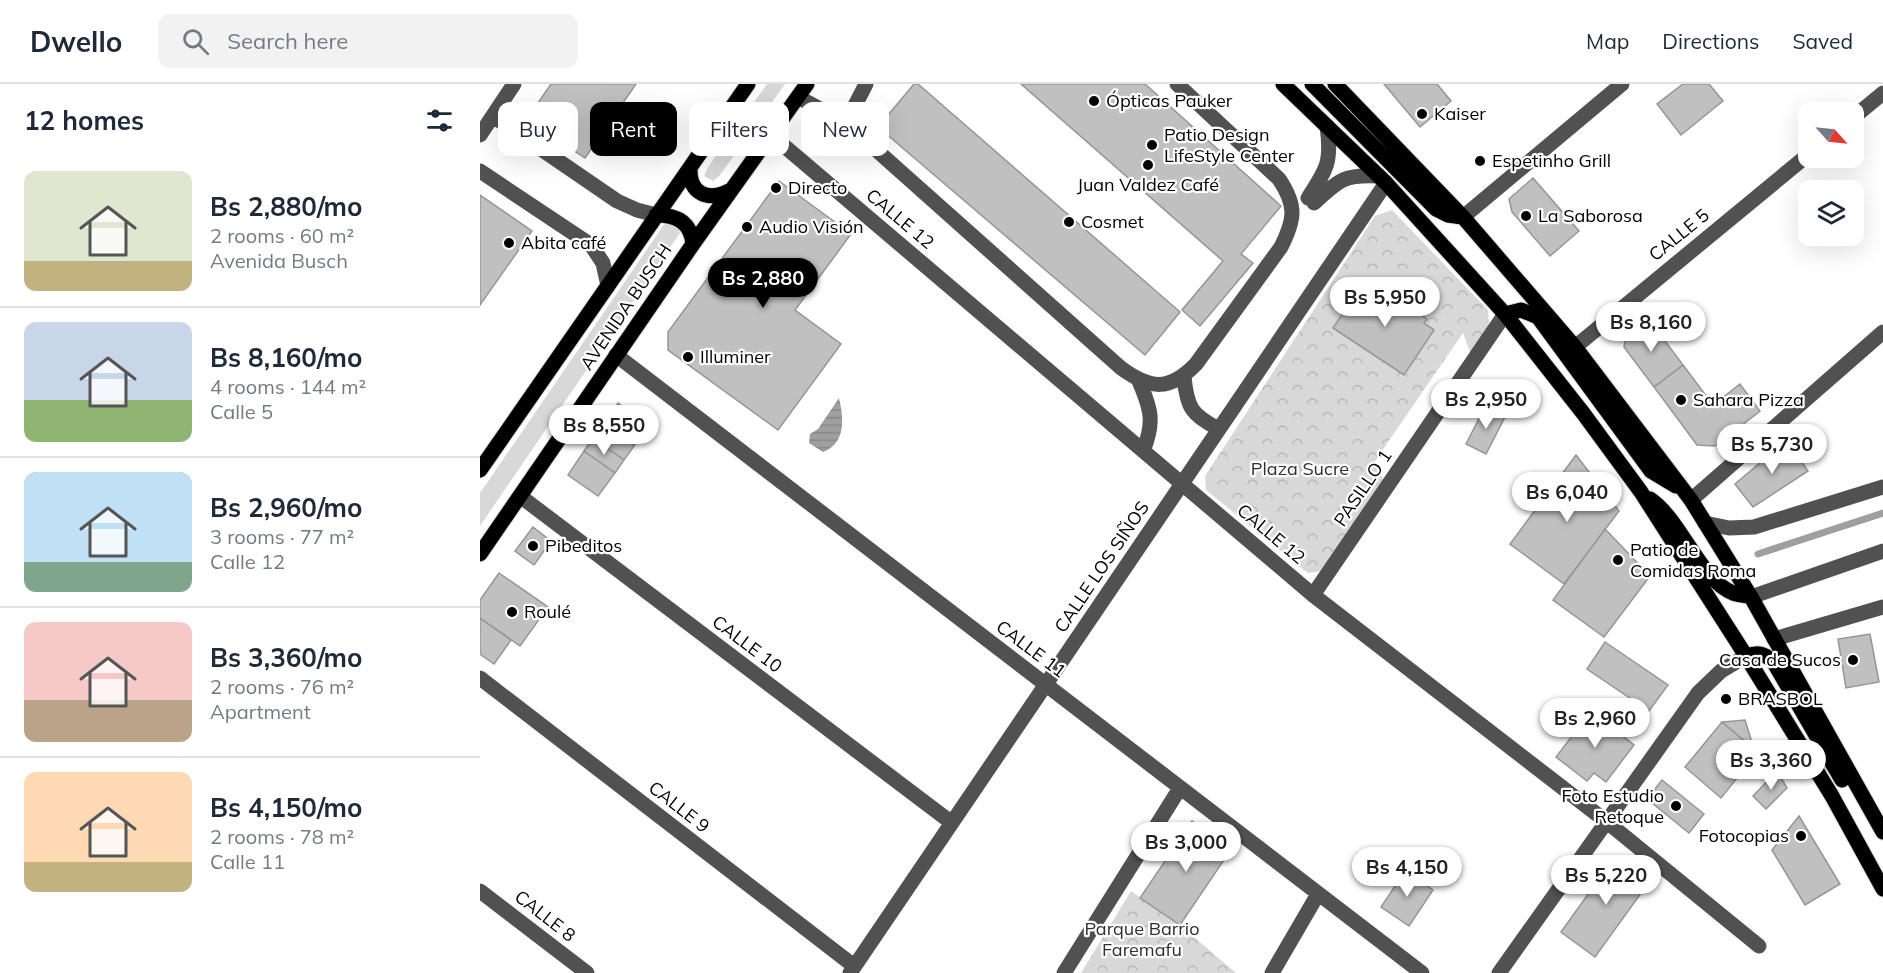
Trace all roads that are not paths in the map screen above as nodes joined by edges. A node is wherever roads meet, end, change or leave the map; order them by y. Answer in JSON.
{"nodes":[{"id":1,"x":514,"y":84,"type":"edge"},
{"id":2,"x":748,"y":84,"type":"edge"},
{"id":3,"x":807,"y":84,"type":"edge"},
{"id":4,"x":866,"y":84,"type":"edge"},
{"id":5,"x":1176,"y":84,"type":"edge"},
{"id":6,"x":1283,"y":84,"type":"edge"},
{"id":7,"x":1312,"y":84,"type":"edge"},
{"id":8,"x":1622,"y":84,"type":"edge"},
{"id":9,"x":1337,"y":85,"type":"edge"},
{"id":10,"x":1883,"y":93,"type":"edge"},
{"id":11,"x":798,"y":97,"type":"junction"},
{"id":12,"x":807,"y":102,"type":"edge"},
{"id":13,"x":857,"y":102,"type":"edge"},
{"id":14,"x":789,"y":109,"type":"edge"},
{"id":15,"x":1864,"y":109,"type":"edge"},
{"id":16,"x":492,"y":116,"type":"junction"},
{"id":17,"x":1327,"y":126,"type":"junction"},
{"id":18,"x":480,"y":135,"type":"edge"},
{"id":19,"x":789,"y":150,"type":"edge"},
{"id":20,"x":754,"y":156,"type":"edge"},
{"id":21,"x":883,"y":156,"type":"edge"},
{"id":22,"x":1798,"y":163,"type":"edge"},
{"id":23,"x":690,"y":168,"type":"junction"},
{"id":24,"x":480,"y":171,"type":"edge"},
{"id":25,"x":1383,"y":179,"type":"junction"},
{"id":26,"x":729,"y":192,"type":"junction"},
{"id":27,"x":656,"y":215,"type":"junction"},
{"id":28,"x":1462,"y":217,"type":"junction"},
{"id":29,"x":693,"y":244,"type":"junction"},
{"id":30,"x":608,"y":286,"type":"junction"},
{"id":31,"x":1505,"y":314,"type":"junction"},
{"id":32,"x":1883,"y":332,"type":"edge"},
{"id":33,"x":1575,"y":347,"type":"junction"},
{"id":34,"x":616,"y":356,"type":"junction"},
{"id":35,"x":1184,"y":377,"type":"junction"},
{"id":36,"x":1138,"y":381,"type":"junction"},
{"id":37,"x":1219,"y":429,"type":"junction"},
{"id":38,"x":1143,"y":451,"type":"junction"},
{"id":39,"x":480,"y":470,"type":"edge"},
{"id":40,"x":1182,"y":484,"type":"junction"},
{"id":41,"x":1883,"y":487,"type":"edge"},
{"id":42,"x":1641,"y":492,"type":"junction"},
{"id":43,"x":1687,"y":495,"type":"junction"},
{"id":44,"x":520,"y":496,"type":"junction"},
{"id":45,"x":1705,"y":523,"type":"junction"},
{"id":46,"x":1883,"y":551,"type":"edge"},
{"id":47,"x":480,"y":554,"type":"edge"},
{"id":48,"x":1313,"y":595,"type":"junction"},
{"id":49,"x":1751,"y":597,"type":"junction"},
{"id":50,"x":1883,"y":607,"type":"edge"},
{"id":51,"x":1774,"y":639,"type":"junction"},
{"id":52,"x":1746,"y":656,"type":"junction"},
{"id":53,"x":480,"y":678,"type":"edge"},
{"id":54,"x":1045,"y":685,"type":"junction"},
{"id":55,"x":1180,"y":788,"type":"junction"},
{"id":56,"x":1607,"y":822,"type":"junction"},
{"id":57,"x":951,"y":823,"type":"junction"},
{"id":58,"x":1883,"y":832,"type":"edge"},
{"id":59,"x":1883,"y":889,"type":"edge"},
{"id":60,"x":480,"y":891,"type":"edge"},
{"id":61,"x":1318,"y":894,"type":"junction"},
{"id":62,"x":1759,"y":946,"type":"dead end"},
{"id":63,"x":852,"y":970,"type":"edge"},
{"id":64,"x":587,"y":973,"type":"edge"},
{"id":65,"x":1064,"y":973,"type":"edge"},
{"id":66,"x":1272,"y":973,"type":"edge"},
{"id":67,"x":1422,"y":973,"type":"edge"},
{"id":68,"x":1499,"y":973,"type":"edge"}],
"edges":[{"from":1,"to":16,"type":"street"},
{"from":2,"to":23,"type":"main road","name":"AVENIDA BUSCH"},
{"from":3,"to":11,"type":"main road","name":"AVENIDA BUSCH"},
{"from":4,"to":13,"type":"street"},
{"from":5,"to":35,"type":"street"},
{"from":6,"to":17,"type":"main road"},
{"from":7,"to":28,"type":"main road"},
{"from":8,"to":28,"type":"street"},
{"from":9,"to":28,"type":"main road"},
{"from":10,"to":15,"type":"street"},
{"from":11,"to":12,"type":"street"},
{"from":11,"to":14,"type":"main road","name":"AVENIDA BUSCH"},
{"from":16,"to":18,"type":"street"},
{"from":16,"to":27,"type":"street"},
{"from":17,"to":25,"type":"main road"},
{"from":17,"to":25,"type":"street"},
{"from":19,"to":38,"type":"street","name":"CALLE 12"},
{"from":20,"to":26,"type":"main road","name":"AVENIDA BUSCH"},
{"from":21,"to":36,"type":"street"},
{"from":22,"to":33,"type":"street","name":"CALLE 5"},
{"from":23,"to":26,"type":"main road"},
{"from":23,"to":27,"type":"main road","name":"AVENIDA BUSCH"},
{"from":24,"to":30,"type":"street"},
{"from":25,"to":31,"type":"main road"},
{"from":25,"to":37,"type":"street","name":"CALLE LOS SIÑOS"},
{"from":26,"to":29,"type":"main road","name":"AVENIDA BUSCH"},
{"from":27,"to":29,"type":"main road"},
{"from":27,"to":30,"type":"main road","name":"AVENIDA BUSCH"},
{"from":28,"to":33,"type":"main road"},
{"from":29,"to":34,"type":"main road","name":"AVENIDA BUSCH"},
{"from":30,"to":39,"type":"main road","name":"AVENIDA BUSCH"},
{"from":31,"to":42,"type":"main road"},
{"from":31,"to":43,"type":"main road"},
{"from":31,"to":48,"type":"street","name":"PASILLO 1"},
{"from":32,"to":43,"type":"street"},
{"from":33,"to":43,"type":"main road"},
{"from":34,"to":44,"type":"main road","name":"AVENIDA BUSCH"},
{"from":34,"to":54,"type":"street","name":"CALLE 11"},
{"from":35,"to":36,"type":"street"},
{"from":35,"to":37,"type":"street"},
{"from":36,"to":38,"type":"street"},
{"from":37,"to":40,"type":"street","name":"CALLE LOS SIÑOS"},
{"from":38,"to":40,"type":"street","name":"CALLE 12"},
{"from":40,"to":48,"type":"street","name":"CALLE 12"},
{"from":40,"to":54,"type":"street","name":"CALLE LOS SIÑOS"},
{"from":41,"to":45,"type":"street"},
{"from":42,"to":49,"type":"main road"},
{"from":42,"to":52,"type":"main road"},
{"from":43,"to":45,"type":"main road"},
{"from":44,"to":47,"type":"main road","name":"AVENIDA BUSCH"},
{"from":44,"to":57,"type":"street","name":"CALLE 10"},
{"from":45,"to":49,"type":"main road"},
{"from":46,"to":49,"type":"street"},
{"from":48,"to":56,"type":"street","name":"CALLE 12"},
{"from":49,"to":51,"type":"main road"},
{"from":50,"to":51,"type":"street"},
{"from":51,"to":58,"type":"main road"},
{"from":52,"to":56,"type":"street"},
{"from":52,"to":58,"type":"main road"},
{"from":52,"to":59,"type":"main road"},
{"from":53,"to":63,"type":"street","name":"CALLE 9"},
{"from":54,"to":55,"type":"street","name":"CALLE 11"},
{"from":54,"to":57,"type":"street","name":"CALLE LOS SIÑOS"},
{"from":55,"to":61,"type":"street","name":"CALLE 11"},
{"from":55,"to":65,"type":"street"},
{"from":56,"to":62,"type":"street","name":"CALLE 12"},
{"from":56,"to":68,"type":"street"},
{"from":57,"to":63,"type":"street","name":"CALLE LOS SIÑOS"},
{"from":60,"to":64,"type":"street","name":"CALLE 8"},
{"from":61,"to":66,"type":"street"},
{"from":61,"to":67,"type":"street","name":"CALLE 11"}]}
